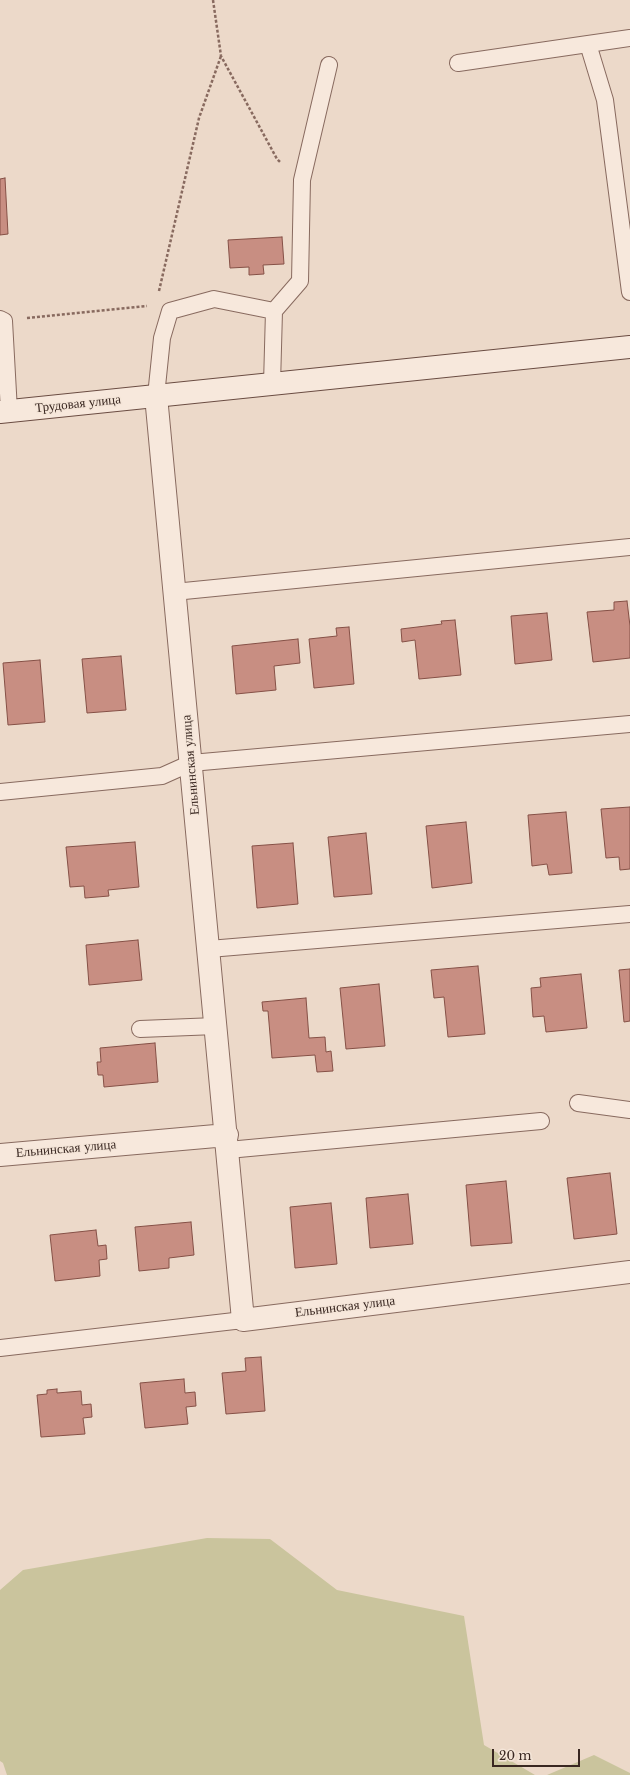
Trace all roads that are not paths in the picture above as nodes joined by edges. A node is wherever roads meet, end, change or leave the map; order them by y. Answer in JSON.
{"nodes":[{"id":1,"x":630,"y":38,"type":"edge"},
{"id":2,"x":588,"y":44,"type":"junction"},
{"id":3,"x":458,"y":63,"type":"dead end"},
{"id":4,"x":329,"y":65,"type":"dead end"},
{"id":5,"x":630,"y":292,"type":"edge"},
{"id":6,"x":274,"y":311,"type":"junction"},
{"id":7,"x":2,"y":320,"type":"edge"},
{"id":8,"x":630,"y":347,"type":"edge"},
{"id":9,"x":272,"y":384,"type":"junction"},
{"id":10,"x":156,"y":396,"type":"junction"},
{"id":11,"x":5,"y":411,"type":"edge"},
{"id":12,"x":630,"y":547,"type":"edge"},
{"id":13,"x":174,"y":592,"type":"junction"},
{"id":14,"x":630,"y":724,"type":"edge"},
{"id":15,"x":191,"y":764,"type":"junction"},
{"id":16,"x":0,"y":792,"type":"edge"},
{"id":17,"x":630,"y":914,"type":"edge"},
{"id":18,"x":209,"y":949,"type":"junction"},
{"id":19,"x":216,"y":1026,"type":"junction"},
{"id":20,"x":140,"y":1029,"type":"dead end"},
{"id":21,"x":578,"y":1103,"type":"dead end"},
{"id":22,"x":630,"y":1110,"type":"edge"},
{"id":23,"x":541,"y":1121,"type":"dead end"},
{"id":24,"x":228,"y":1142,"type":"junction"},
{"id":25,"x":0,"y":1155,"type":"edge"},
{"id":26,"x":630,"y":1272,"type":"edge"},
{"id":27,"x":243,"y":1320,"type":"junction"},
{"id":28,"x":0,"y":1348,"type":"edge"}],
"edges":[{"from":1,"to":2,"type":"lane"},
{"from":2,"to":3,"type":"lane"},
{"from":2,"to":5,"type":"lane"},
{"from":4,"to":6,"type":"lane"},
{"from":6,"to":9,"type":"lane"},
{"from":6,"to":10,"type":"lane"},
{"from":7,"to":11,"type":"lane"},
{"from":8,"to":9,"type":"street","name":"Трудовая улица"},
{"from":9,"to":10,"type":"street","name":"Трудовая улица"},
{"from":10,"to":11,"type":"street","name":"Трудовая улица"},
{"from":10,"to":13,"type":"street","name":"Ельнинская улица"},
{"from":12,"to":13,"type":"lane"},
{"from":13,"to":15,"type":"street","name":"Ельнинская улица"},
{"from":14,"to":15,"type":"lane"},
{"from":15,"to":16,"type":"lane"},
{"from":15,"to":18,"type":"street","name":"Ельнинская улица"},
{"from":17,"to":18,"type":"lane"},
{"from":18,"to":19,"type":"street","name":"Ельнинская улица"},
{"from":19,"to":20,"type":"lane"},
{"from":19,"to":24,"type":"street","name":"Ельнинская улица"},
{"from":21,"to":22,"type":"lane"},
{"from":23,"to":24,"type":"lane"},
{"from":24,"to":25,"type":"street","name":"Ельнинская улица"},
{"from":24,"to":27,"type":"street","name":"Ельнинская улица"},
{"from":26,"to":27,"type":"street","name":"Ельнинская улица"},
{"from":27,"to":28,"type":"lane"}]}
